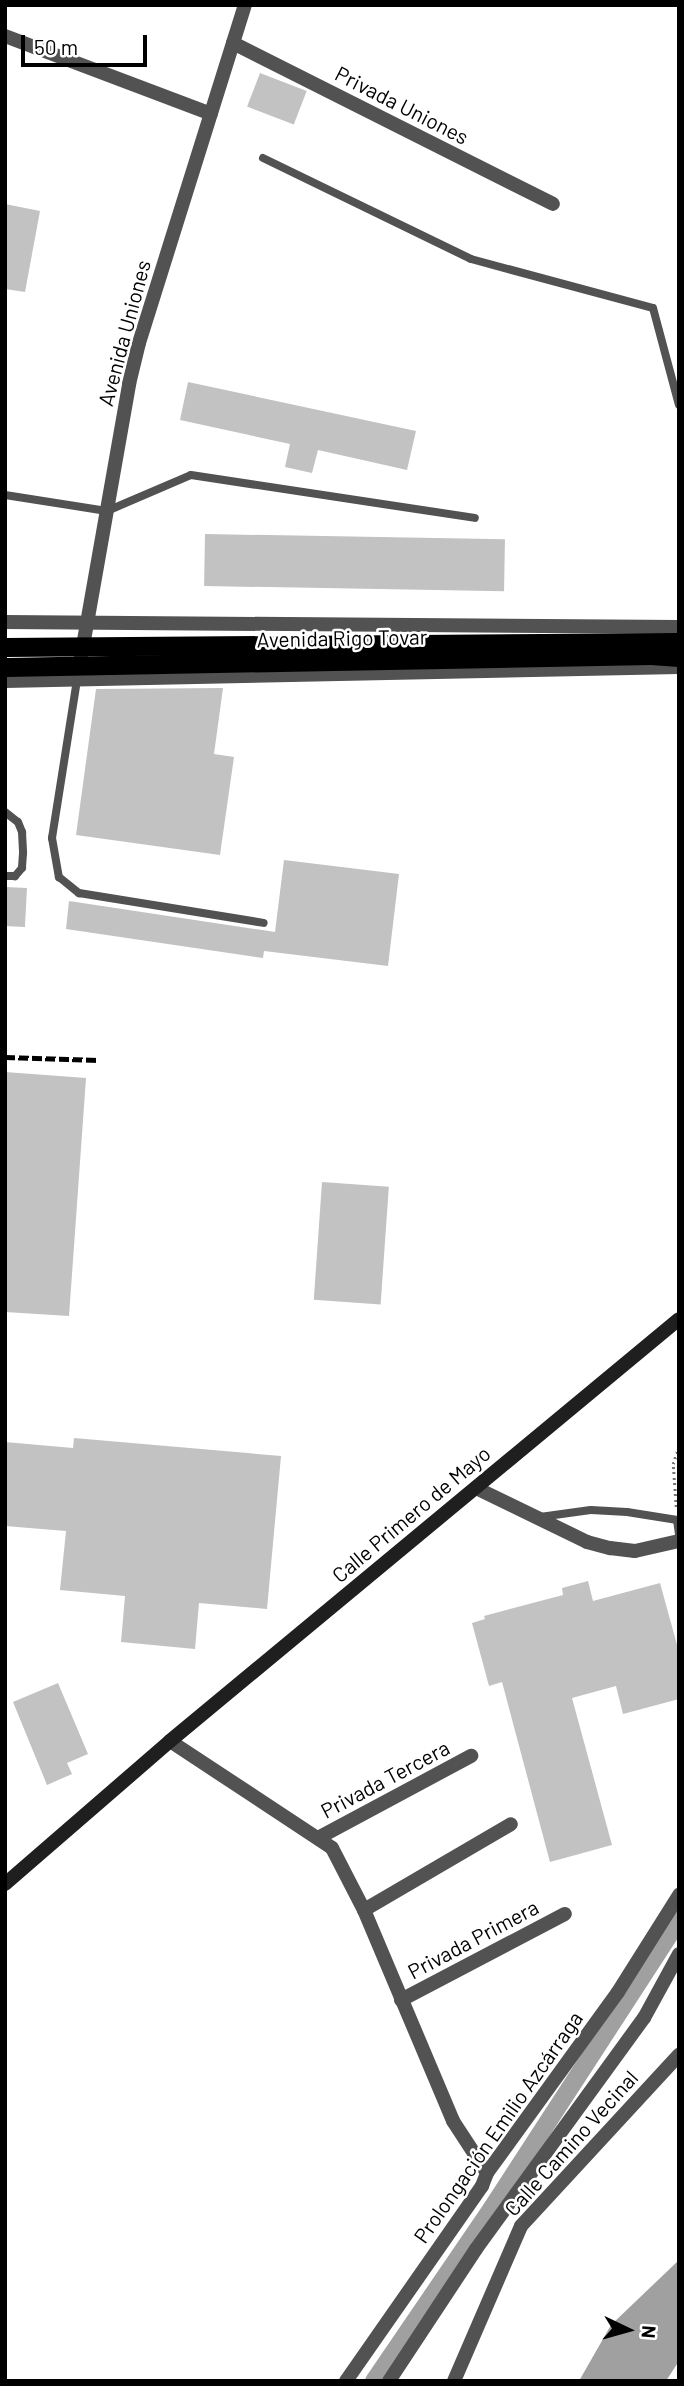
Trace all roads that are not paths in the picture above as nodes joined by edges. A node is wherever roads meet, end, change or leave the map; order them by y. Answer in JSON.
{"nodes":[{"id":1,"x":245,"y":5,"type":"edge"},
{"id":2,"x":5,"y":36,"type":"edge"},
{"id":3,"x":233,"y":43,"type":"junction"},
{"id":4,"x":211,"y":114,"type":"junction"},
{"id":5,"x":263,"y":158,"type":"dead end"},
{"id":6,"x":553,"y":204,"type":"dead end"},
{"id":7,"x":679,"y":405,"type":"edge"},
{"id":8,"x":5,"y":495,"type":"edge"},
{"id":9,"x":107,"y":511,"type":"junction"},
{"id":10,"x":475,"y":518,"type":"dead end"},
{"id":11,"x":88,"y":621,"type":"junction"},
{"id":12,"x":127,"y":621,"type":"junction"},
{"id":13,"x":5,"y":622,"type":"edge"},
{"id":14,"x":679,"y":627,"type":"edge"},
{"id":15,"x":679,"y":642,"type":"edge"},
{"id":16,"x":5,"y":647,"type":"edge"},
{"id":17,"x":679,"y":657,"type":"edge"},
{"id":18,"x":5,"y":667,"type":"edge"},
{"id":19,"x":679,"y":667,"type":"edge"},
{"id":20,"x":134,"y":679,"type":"junction"},
{"id":21,"x":78,"y":680,"type":"junction"},
{"id":22,"x":5,"y":681,"type":"edge"},
{"id":23,"x":5,"y":812,"type":"edge"},
{"id":24,"x":5,"y":876,"type":"edge"},
{"id":25,"x":264,"y":923,"type":"dead end"},
{"id":26,"x":679,"y":1320,"type":"edge"},
{"id":27,"x":476,"y":1488,"type":"junction"},
{"id":28,"x":537,"y":1518,"type":"junction"},
{"id":29,"x":679,"y":1535,"type":"edge"},
{"id":30,"x":679,"y":1541,"type":"edge"},
{"id":31,"x":170,"y":1741,"type":"junction"},
{"id":32,"x":471,"y":1756,"type":"dead end"},
{"id":33,"x":512,"y":1824,"type":"dead end"},
{"id":34,"x":318,"y":1838,"type":"junction"},
{"id":35,"x":5,"y":1884,"type":"edge"},
{"id":36,"x":679,"y":1895,"type":"edge"},
{"id":37,"x":364,"y":1910,"type":"junction"},
{"id":38,"x":565,"y":1914,"type":"dead end"},
{"id":39,"x":679,"y":1954,"type":"edge"},
{"id":40,"x":401,"y":2000,"type":"junction"},
{"id":41,"x":679,"y":2055,"type":"edge"},
{"id":42,"x":487,"y":2173,"type":"junction"},
{"id":43,"x":346,"y":2381,"type":"edge"},
{"id":44,"x":389,"y":2381,"type":"edge"},
{"id":45,"x":454,"y":2381,"type":"edge"}],
"edges":[{"from":1,"to":3,"type":"street","name":"Avenida Uniones"},
{"from":2,"to":4,"type":"street"},
{"from":3,"to":4,"type":"street","name":"Avenida Uniones"},
{"from":3,"to":6,"type":"street","name":"Privada Uniones"},
{"from":4,"to":9,"type":"street","name":"Avenida Uniones"},
{"from":5,"to":7,"type":"lane"},
{"from":8,"to":9,"type":"lane"},
{"from":9,"to":10,"type":"lane"},
{"from":9,"to":11,"type":"street","name":"Avenida Uniones"},
{"from":11,"to":12,"type":"street","name":"Avenida Rigo Tovar"},
{"from":11,"to":13,"type":"street","name":"Avenida Rigo Tovar"},
{"from":11,"to":21,"type":"street","name":"Avenida Uniones"},
{"from":12,"to":14,"type":"street","name":"Avenida Rigo Tovar"},
{"from":12,"to":20,"type":"street"},
{"from":15,"to":16,"type":"highway","name":"Avenida Rigo Tovar"},
{"from":17,"to":18,"type":"highway","name":"Avenida Rigo Tovar"},
{"from":19,"to":20,"type":"street","name":"Avenida Rigo Tovar"},
{"from":20,"to":21,"type":"street","name":"Avenida Rigo Tovar"},
{"from":21,"to":22,"type":"street","name":"Avenida Rigo Tovar"},
{"from":21,"to":25,"type":"lane"},
{"from":23,"to":24,"type":"lane"},
{"from":26,"to":27,"type":"main road","name":"Calle Primero de Mayo"},
{"from":27,"to":28,"type":"street"},
{"from":27,"to":31,"type":"main road","name":"Calle Primero de Mayo"},
{"from":28,"to":29,"type":"lane"},
{"from":28,"to":30,"type":"street"},
{"from":31,"to":34,"type":"street"},
{"from":31,"to":35,"type":"main road","name":"Calle Primero de Mayo"},
{"from":32,"to":34,"type":"street","name":"Privada Tercera"},
{"from":33,"to":37,"type":"street"},
{"from":34,"to":37,"type":"street"},
{"from":36,"to":42,"type":"street","name":"Prolongación Emilio Azcárraga"},
{"from":37,"to":40,"type":"street"},
{"from":38,"to":40,"type":"street","name":"Privada Primera"},
{"from":39,"to":44,"type":"street"},
{"from":40,"to":42,"type":"street"},
{"from":41,"to":45,"type":"street","name":"Calle Camino Vecinal"},
{"from":42,"to":43,"type":"street","name":"Prolongación Emilio Azcárraga"}]}
